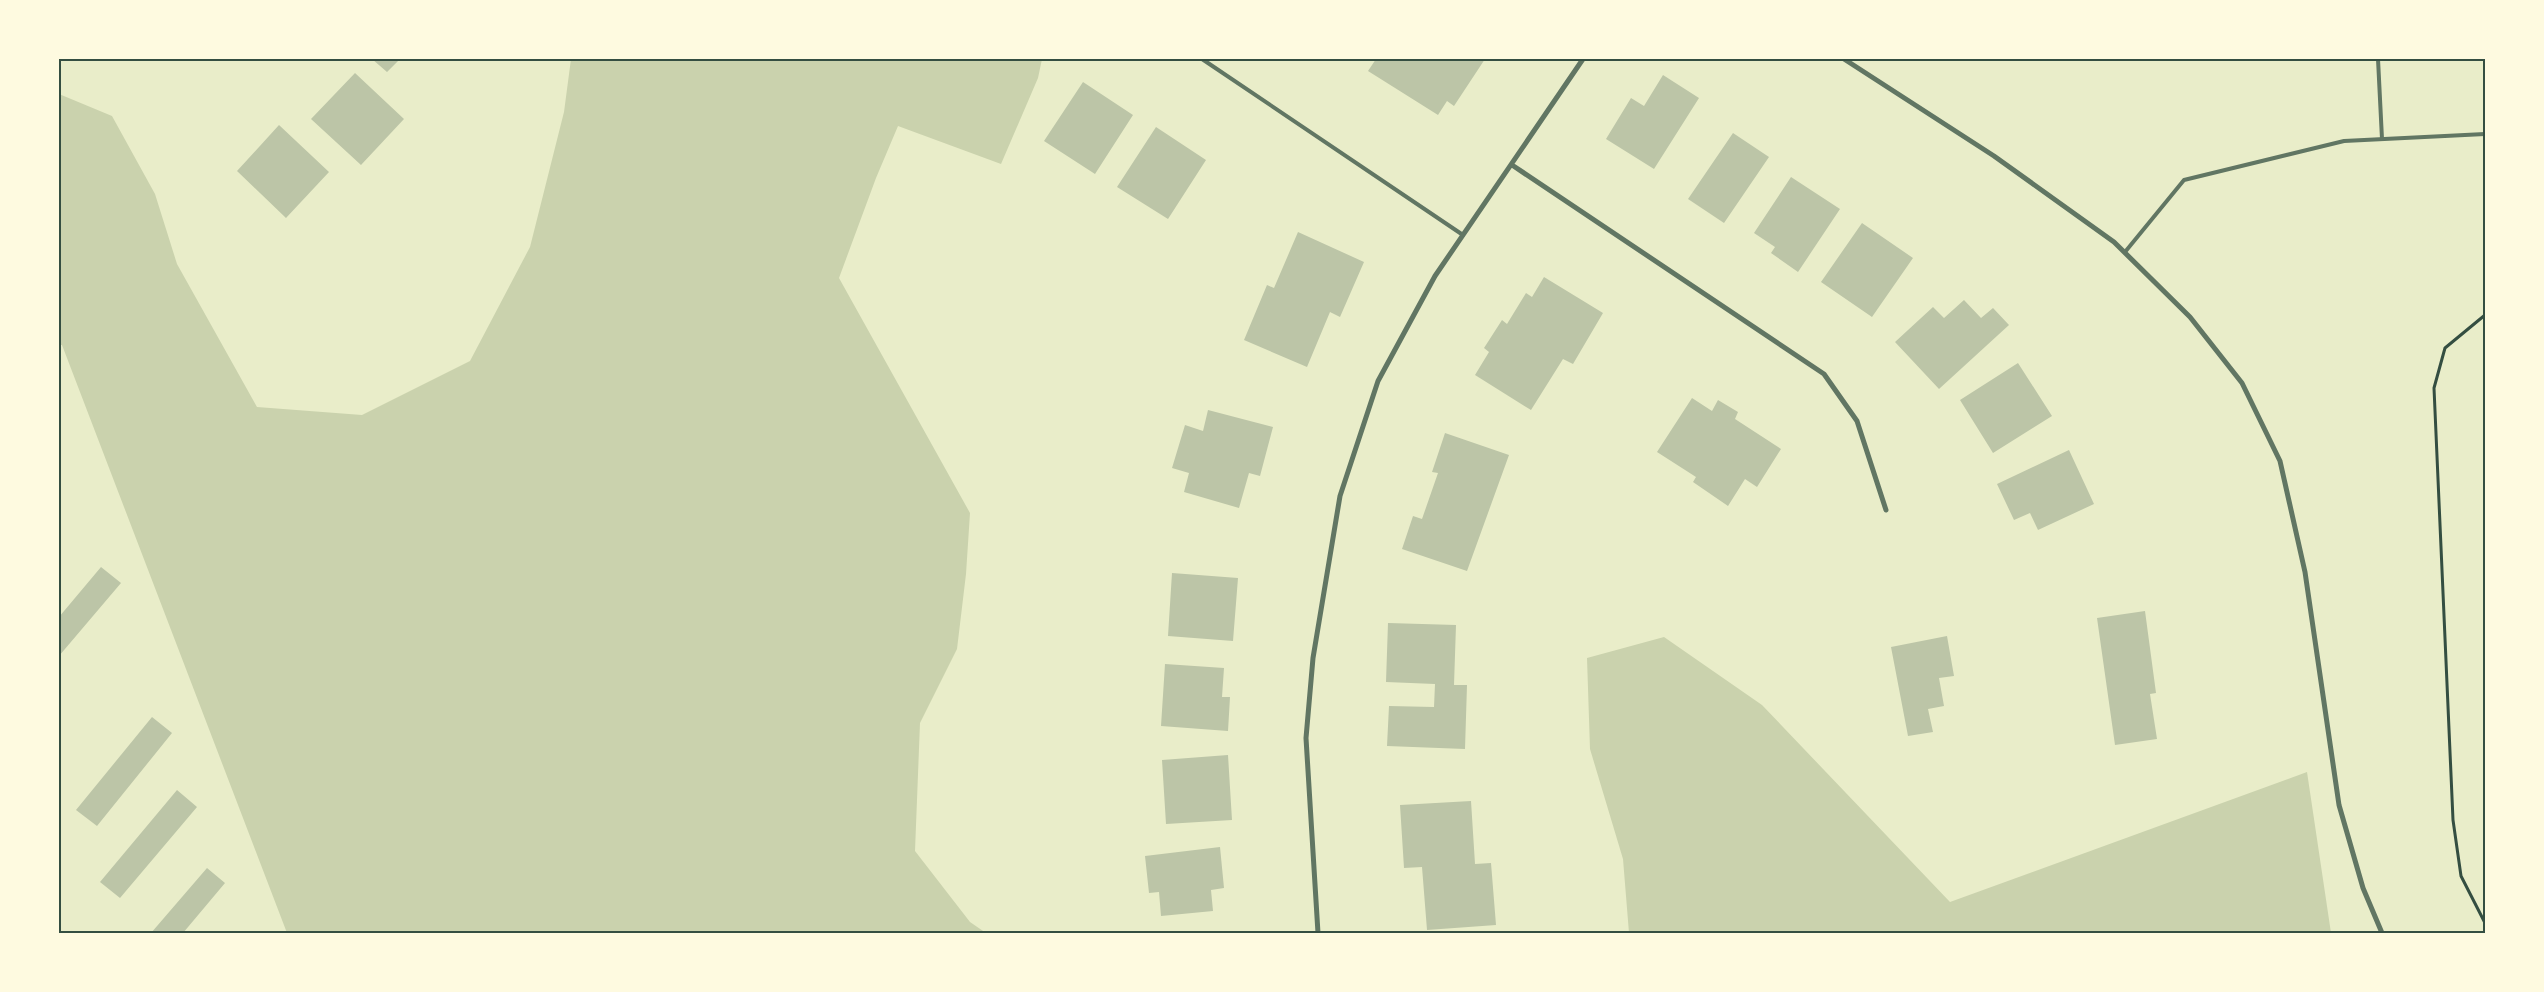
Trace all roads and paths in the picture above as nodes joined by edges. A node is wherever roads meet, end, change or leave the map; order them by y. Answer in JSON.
{"nodes":[{"id":1,"x":1202,"y":59,"type":"edge"},
{"id":2,"x":1583,"y":59,"type":"edge"},
{"id":3,"x":1844,"y":59,"type":"edge"},
{"id":4,"x":2378,"y":59,"type":"edge"},
{"id":5,"x":2485,"y":134,"type":"edge"},
{"id":6,"x":2382,"y":139,"type":"junction"},
{"id":7,"x":1512,"y":164,"type":"junction"},
{"id":8,"x":1462,"y":235,"type":"junction"},
{"id":9,"x":2125,"y":252,"type":"junction"},
{"id":10,"x":2485,"y":315,"type":"edge"},
{"id":11,"x":1886,"y":510,"type":"dead end"},
{"id":12,"x":2485,"y":923,"type":"edge"},
{"id":13,"x":1318,"y":933,"type":"edge"},
{"id":14,"x":2382,"y":933,"type":"edge"}],
"edges":[{"from":1,"to":8,"type":"lane"},
{"from":2,"to":7,"type":"street"},
{"from":3,"to":9,"type":"street"},
{"from":4,"to":6,"type":"lane"},
{"from":5,"to":6,"type":"lane"},
{"from":6,"to":9,"type":"lane"},
{"from":7,"to":8,"type":"street"},
{"from":7,"to":11,"type":"street"},
{"from":8,"to":13,"type":"street"},
{"from":9,"to":14,"type":"street"},
{"from":10,"to":12,"type":"path"}]}
